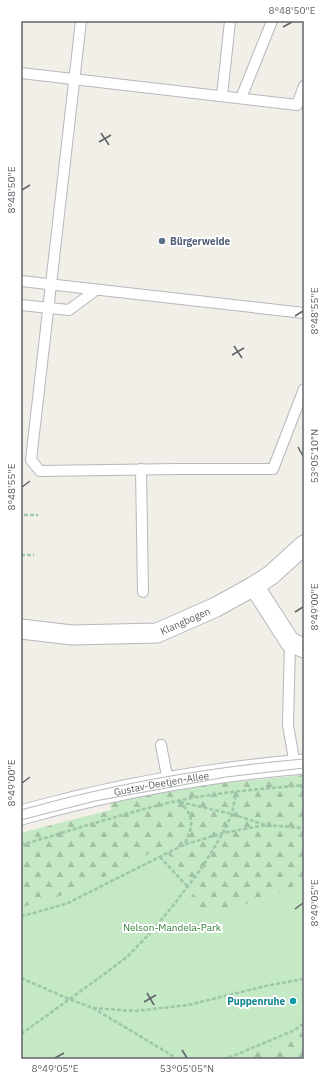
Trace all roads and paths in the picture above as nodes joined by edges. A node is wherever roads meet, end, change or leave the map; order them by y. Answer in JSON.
{"nodes":[{"id":1,"x":80,"y":21,"type":"edge"},
{"id":2,"x":230,"y":21,"type":"edge"},
{"id":3,"x":272,"y":21,"type":"edge"},
{"id":4,"x":21,"y":73,"type":"edge"},
{"id":5,"x":74,"y":79,"type":"junction"},
{"id":6,"x":304,"y":86,"type":"edge"},
{"id":7,"x":222,"y":96,"type":"junction"},
{"id":8,"x":241,"y":98,"type":"junction"},
{"id":9,"x":21,"y":281,"type":"edge"},
{"id":10,"x":51,"y":284,"type":"junction"},
{"id":11,"x":96,"y":290,"type":"junction"},
{"id":12,"x":21,"y":305,"type":"edge"},
{"id":13,"x":48,"y":308,"type":"junction"},
{"id":14,"x":304,"y":313,"type":"edge"},
{"id":15,"x":304,"y":389,"type":"edge"},
{"id":16,"x":141,"y":469,"type":"junction"},
{"id":17,"x":24,"y":515,"type":"dead end"},
{"id":18,"x":38,"y":515,"type":"dead end"},
{"id":19,"x":304,"y":544,"type":"edge"},
{"id":20,"x":21,"y":555,"type":"edge"},
{"id":21,"x":34,"y":555,"type":"dead end"},
{"id":22,"x":254,"y":586,"type":"junction"},
{"id":23,"x":143,"y":592,"type":"dead end"},
{"id":24,"x":21,"y":629,"type":"edge"},
{"id":25,"x":297,"y":645,"type":"edge"},
{"id":26,"x":161,"y":745,"type":"dead end"},
{"id":27,"x":299,"y":764,"type":"edge"},
{"id":28,"x":166,"y":781,"type":"junction"},
{"id":29,"x":304,"y":785,"type":"edge"},
{"id":30,"x":236,"y":792,"type":"junction"},
{"id":31,"x":178,"y":801,"type":"junction"},
{"id":32,"x":232,"y":814,"type":"junction"},
{"id":33,"x":21,"y":815,"type":"edge"},
{"id":34,"x":266,"y":825,"type":"junction"},
{"id":35,"x":304,"y":828,"type":"edge"},
{"id":36,"x":223,"y":832,"type":"junction"},
{"id":37,"x":21,"y":845,"type":"edge"},
{"id":38,"x":183,"y":845,"type":"junction"},
{"id":39,"x":160,"y":857,"type":"junction"},
{"id":40,"x":188,"y":887,"type":"junction"},
{"id":41,"x":21,"y":916,"type":"edge"},
{"id":42,"x":21,"y":978,"type":"edge"},
{"id":43,"x":304,"y":979,"type":"edge"},
{"id":44,"x":69,"y":1000,"type":"junction"},
{"id":45,"x":93,"y":1008,"type":"junction"},
{"id":46,"x":304,"y":1023,"type":"edge"},
{"id":47,"x":21,"y":1034,"type":"edge"},
{"id":48,"x":178,"y":1059,"type":"edge"},
{"id":49,"x":223,"y":1059,"type":"edge"}],
"edges":[{"from":1,"to":5,"type":"lane"},
{"from":2,"to":7,"type":"lane"},
{"from":3,"to":8,"type":"lane"},
{"from":4,"to":5,"type":"lane"},
{"from":5,"to":7,"type":"lane"},
{"from":5,"to":10,"type":"lane"},
{"from":6,"to":8,"type":"lane"},
{"from":7,"to":8,"type":"lane"},
{"from":9,"to":10,"type":"lane"},
{"from":10,"to":11,"type":"lane"},
{"from":10,"to":13,"type":"lane"},
{"from":11,"to":13,"type":"lane"},
{"from":11,"to":14,"type":"lane"},
{"from":12,"to":13,"type":"lane"},
{"from":13,"to":16,"type":"lane"},
{"from":15,"to":16,"type":"lane"},
{"from":16,"to":23,"type":"lane"},
{"from":17,"to":18,"type":"path"},
{"from":19,"to":22,"type":"street","name":"Klangbogen"},
{"from":20,"to":21,"type":"path"},
{"from":22,"to":24,"type":"street","name":"Klangbogen"},
{"from":22,"to":25,"type":"street"},
{"from":25,"to":27,"type":"lane"},
{"from":26,"to":28,"type":"lane"},
{"from":27,"to":28,"type":"street","name":"Gustav-Deetjen-Allee"},
{"from":28,"to":31,"type":"path"},
{"from":28,"to":33,"type":"street","name":"Gustav-Deetjen-Allee"},
{"from":29,"to":30,"type":"path"},
{"from":30,"to":31,"type":"path"},
{"from":30,"to":32,"type":"path"},
{"from":31,"to":32,"type":"path"},
{"from":31,"to":37,"type":"path"},
{"from":31,"to":38,"type":"path"},
{"from":32,"to":34,"type":"path"},
{"from":32,"to":36,"type":"path"},
{"from":34,"to":35,"type":"path"},
{"from":34,"to":36,"type":"path"},
{"from":36,"to":38,"type":"path"},
{"from":36,"to":40,"type":"path"},
{"from":38,"to":39,"type":"path"},
{"from":39,"to":40,"type":"path"},
{"from":39,"to":41,"type":"path"},
{"from":40,"to":44,"type":"path"},
{"from":42,"to":44,"type":"path"},
{"from":43,"to":45,"type":"path"},
{"from":44,"to":45,"type":"path"},
{"from":44,"to":47,"type":"path"},
{"from":45,"to":48,"type":"path"},
{"from":46,"to":49,"type":"path"}]}
